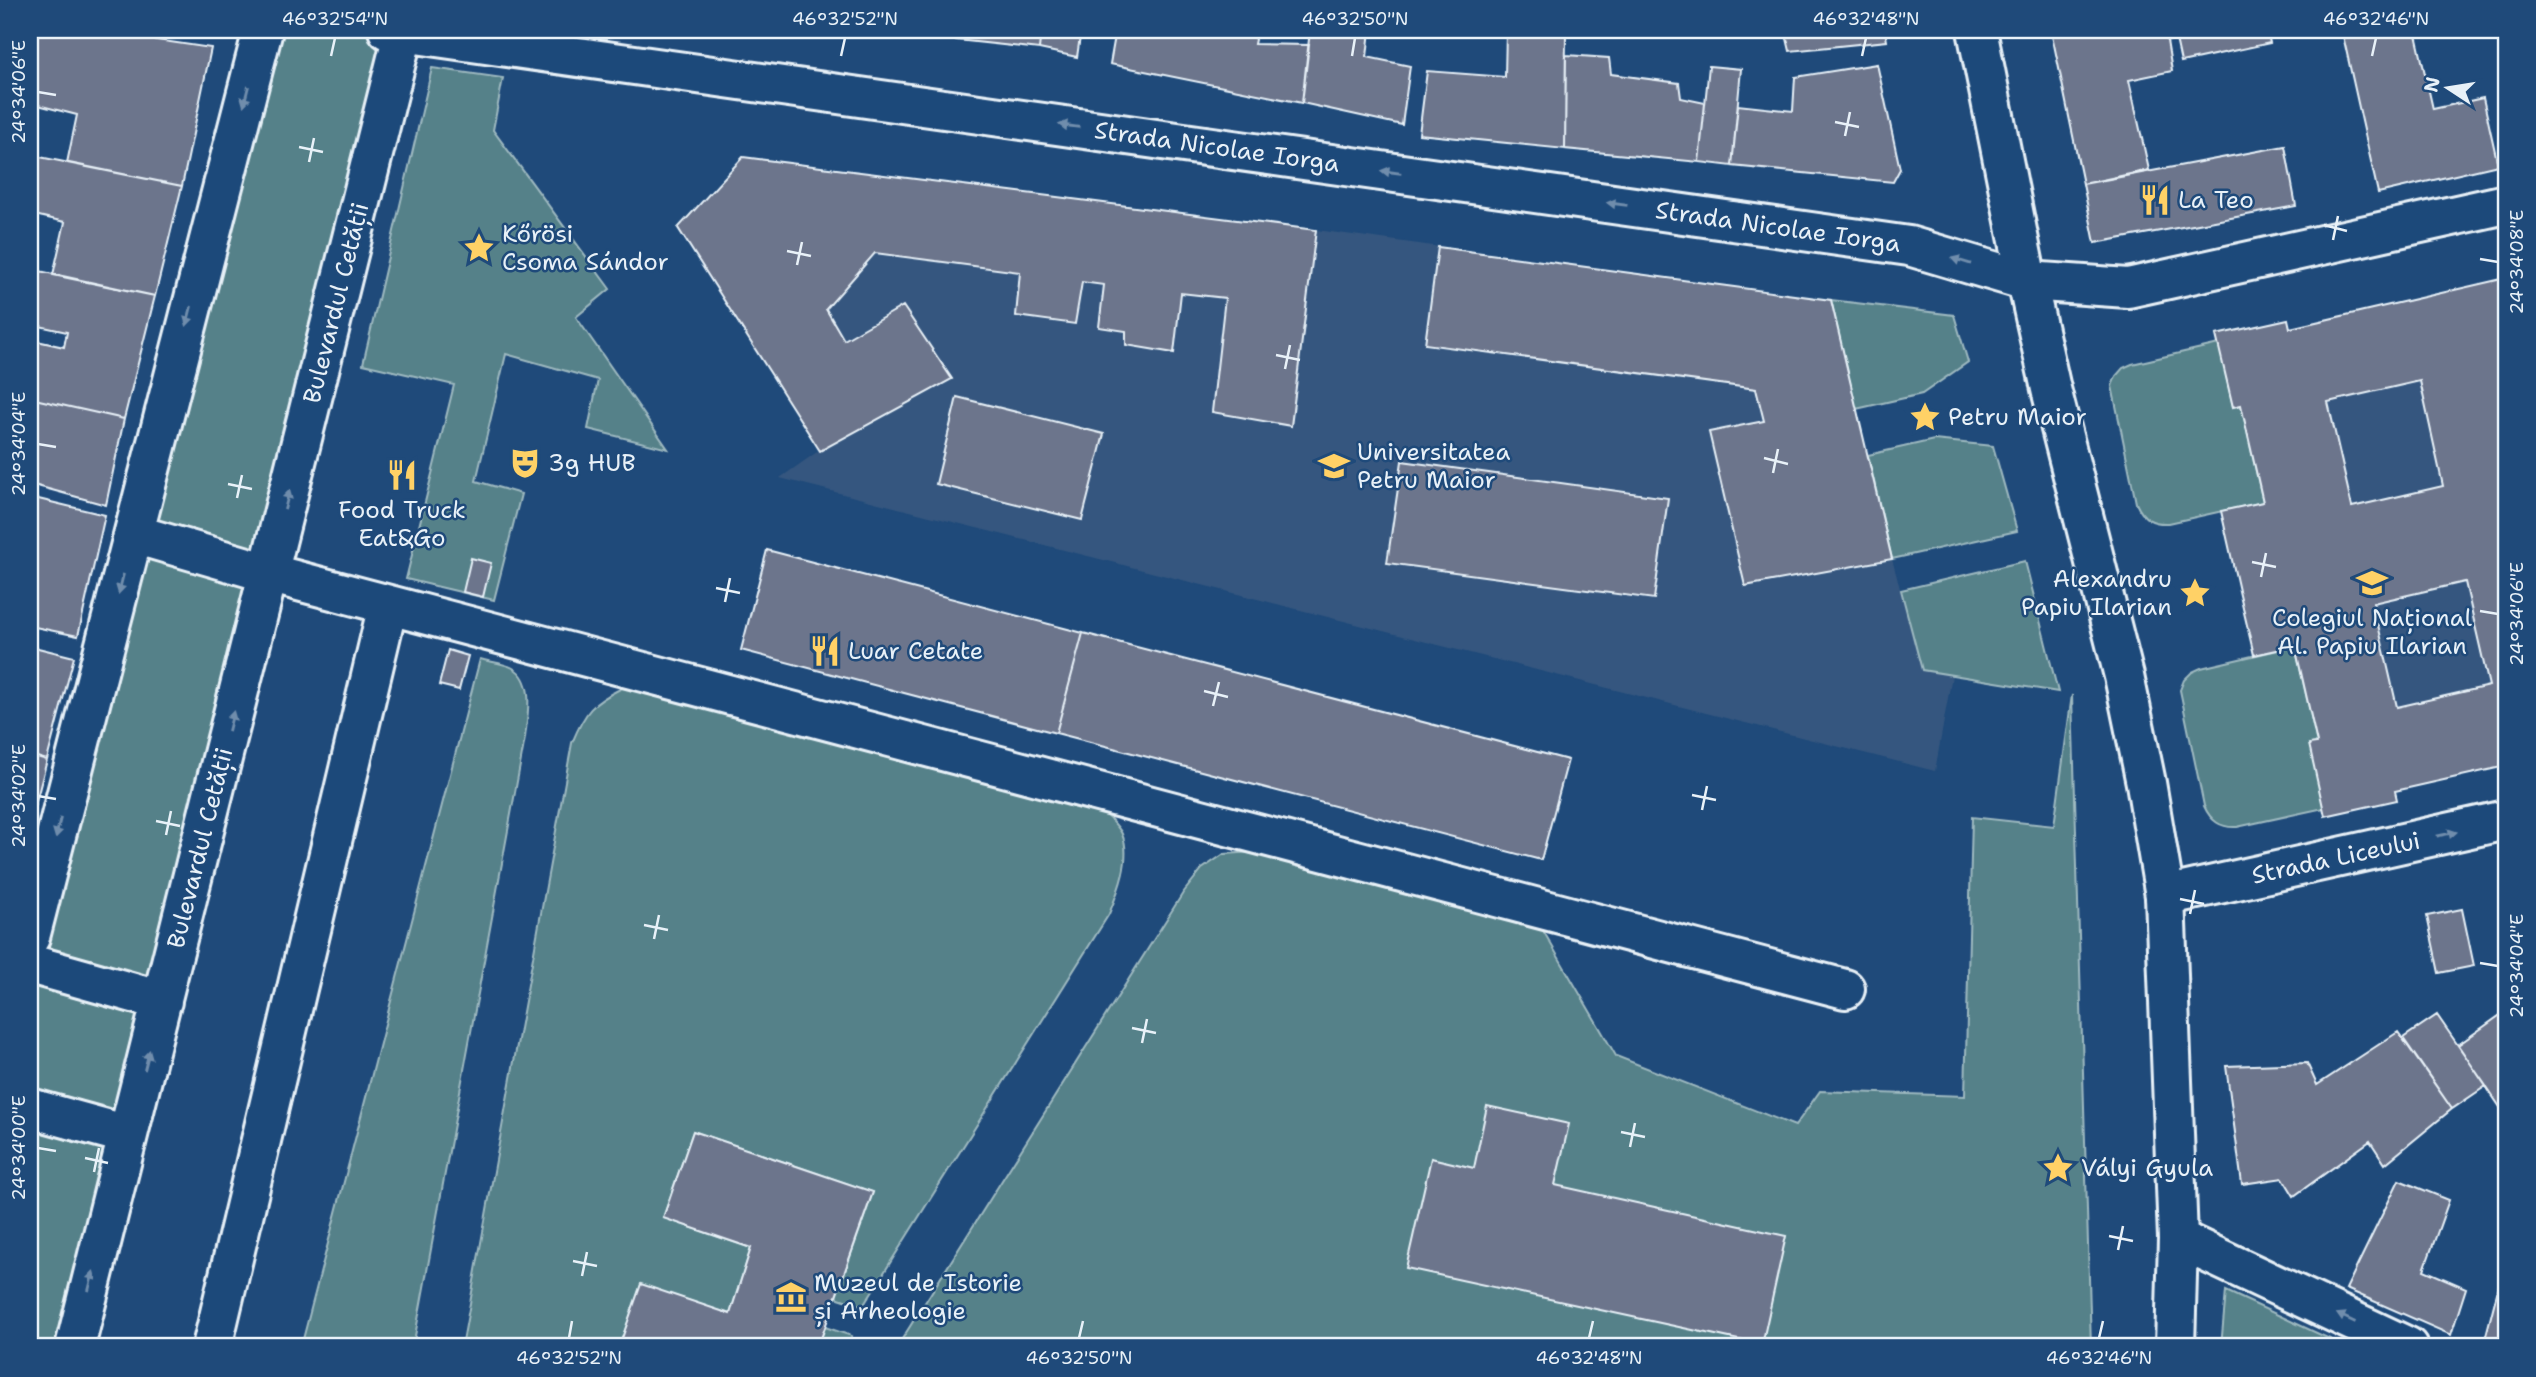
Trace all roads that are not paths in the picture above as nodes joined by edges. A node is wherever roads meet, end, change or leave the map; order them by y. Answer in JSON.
{"nodes":[{"id":1,"x":263,"y":30,"type":"edge"},
{"id":2,"x":1977,"y":30,"type":"edge"},
{"id":3,"x":399,"y":31,"type":"edge"},
{"id":4,"x":2506,"y":204,"type":"edge"},
{"id":5,"x":2027,"y":281,"type":"junction"},
{"id":6,"x":134,"y":534,"type":"junction"},
{"id":7,"x":268,"y":573,"type":"junction"},
{"id":8,"x":388,"y":605,"type":"junction"},
{"id":9,"x":2506,"y":820,"type":"edge"},
{"id":10,"x":2165,"y":896,"type":"junction"},
{"id":11,"x":30,"y":937,"type":"edge"},
{"id":12,"x":30,"y":964,"type":"edge"},
{"id":13,"x":1845,"y":989,"type":"dead end"},
{"id":14,"x":162,"y":1001,"type":"junction"},
{"id":15,"x":30,"y":1108,"type":"edge"},
{"id":16,"x":128,"y":1135,"type":"junction"},
{"id":17,"x":2178,"y":1239,"type":"junction"},
{"id":18,"x":75,"y":1347,"type":"edge"},
{"id":19,"x":212,"y":1347,"type":"edge"},
{"id":20,"x":2175,"y":1347,"type":"edge"},
{"id":21,"x":2407,"y":1347,"type":"edge"}],
"edges":[{"from":1,"to":6,"type":"street","one_way":true},
{"from":2,"to":5,"type":"street"},
{"from":5,"to":3,"type":"street","name":"Strada Nicolae Iorga","one_way":true},
{"from":7,"to":3,"type":"street","name":"Bulevardul Cetății","one_way":true},
{"from":4,"to":5,"type":"street","name":"Strada Nicolae Iorga"},
{"from":5,"to":10,"type":"street"},
{"from":6,"to":7,"type":"street"},
{"from":6,"to":11,"type":"street","one_way":true},
{"from":7,"to":8,"type":"street"},
{"from":14,"to":7,"type":"street","name":"Bulevardul Cetății","one_way":true},
{"from":8,"to":13,"type":"street"},
{"from":8,"to":19,"type":"street"},
{"from":10,"to":9,"type":"street","name":"Strada Liceului","one_way":true},
{"from":10,"to":17,"type":"street"},
{"from":12,"to":14,"type":"street"},
{"from":16,"to":14,"type":"street","name":"Bulevardul Cetății","one_way":true},
{"from":15,"to":16,"type":"street"},
{"from":18,"to":16,"type":"street","name":"Bulevardul Cetății","one_way":true},
{"from":17,"to":20,"type":"street"},
{"from":21,"to":17,"type":"street","one_way":true}]}
